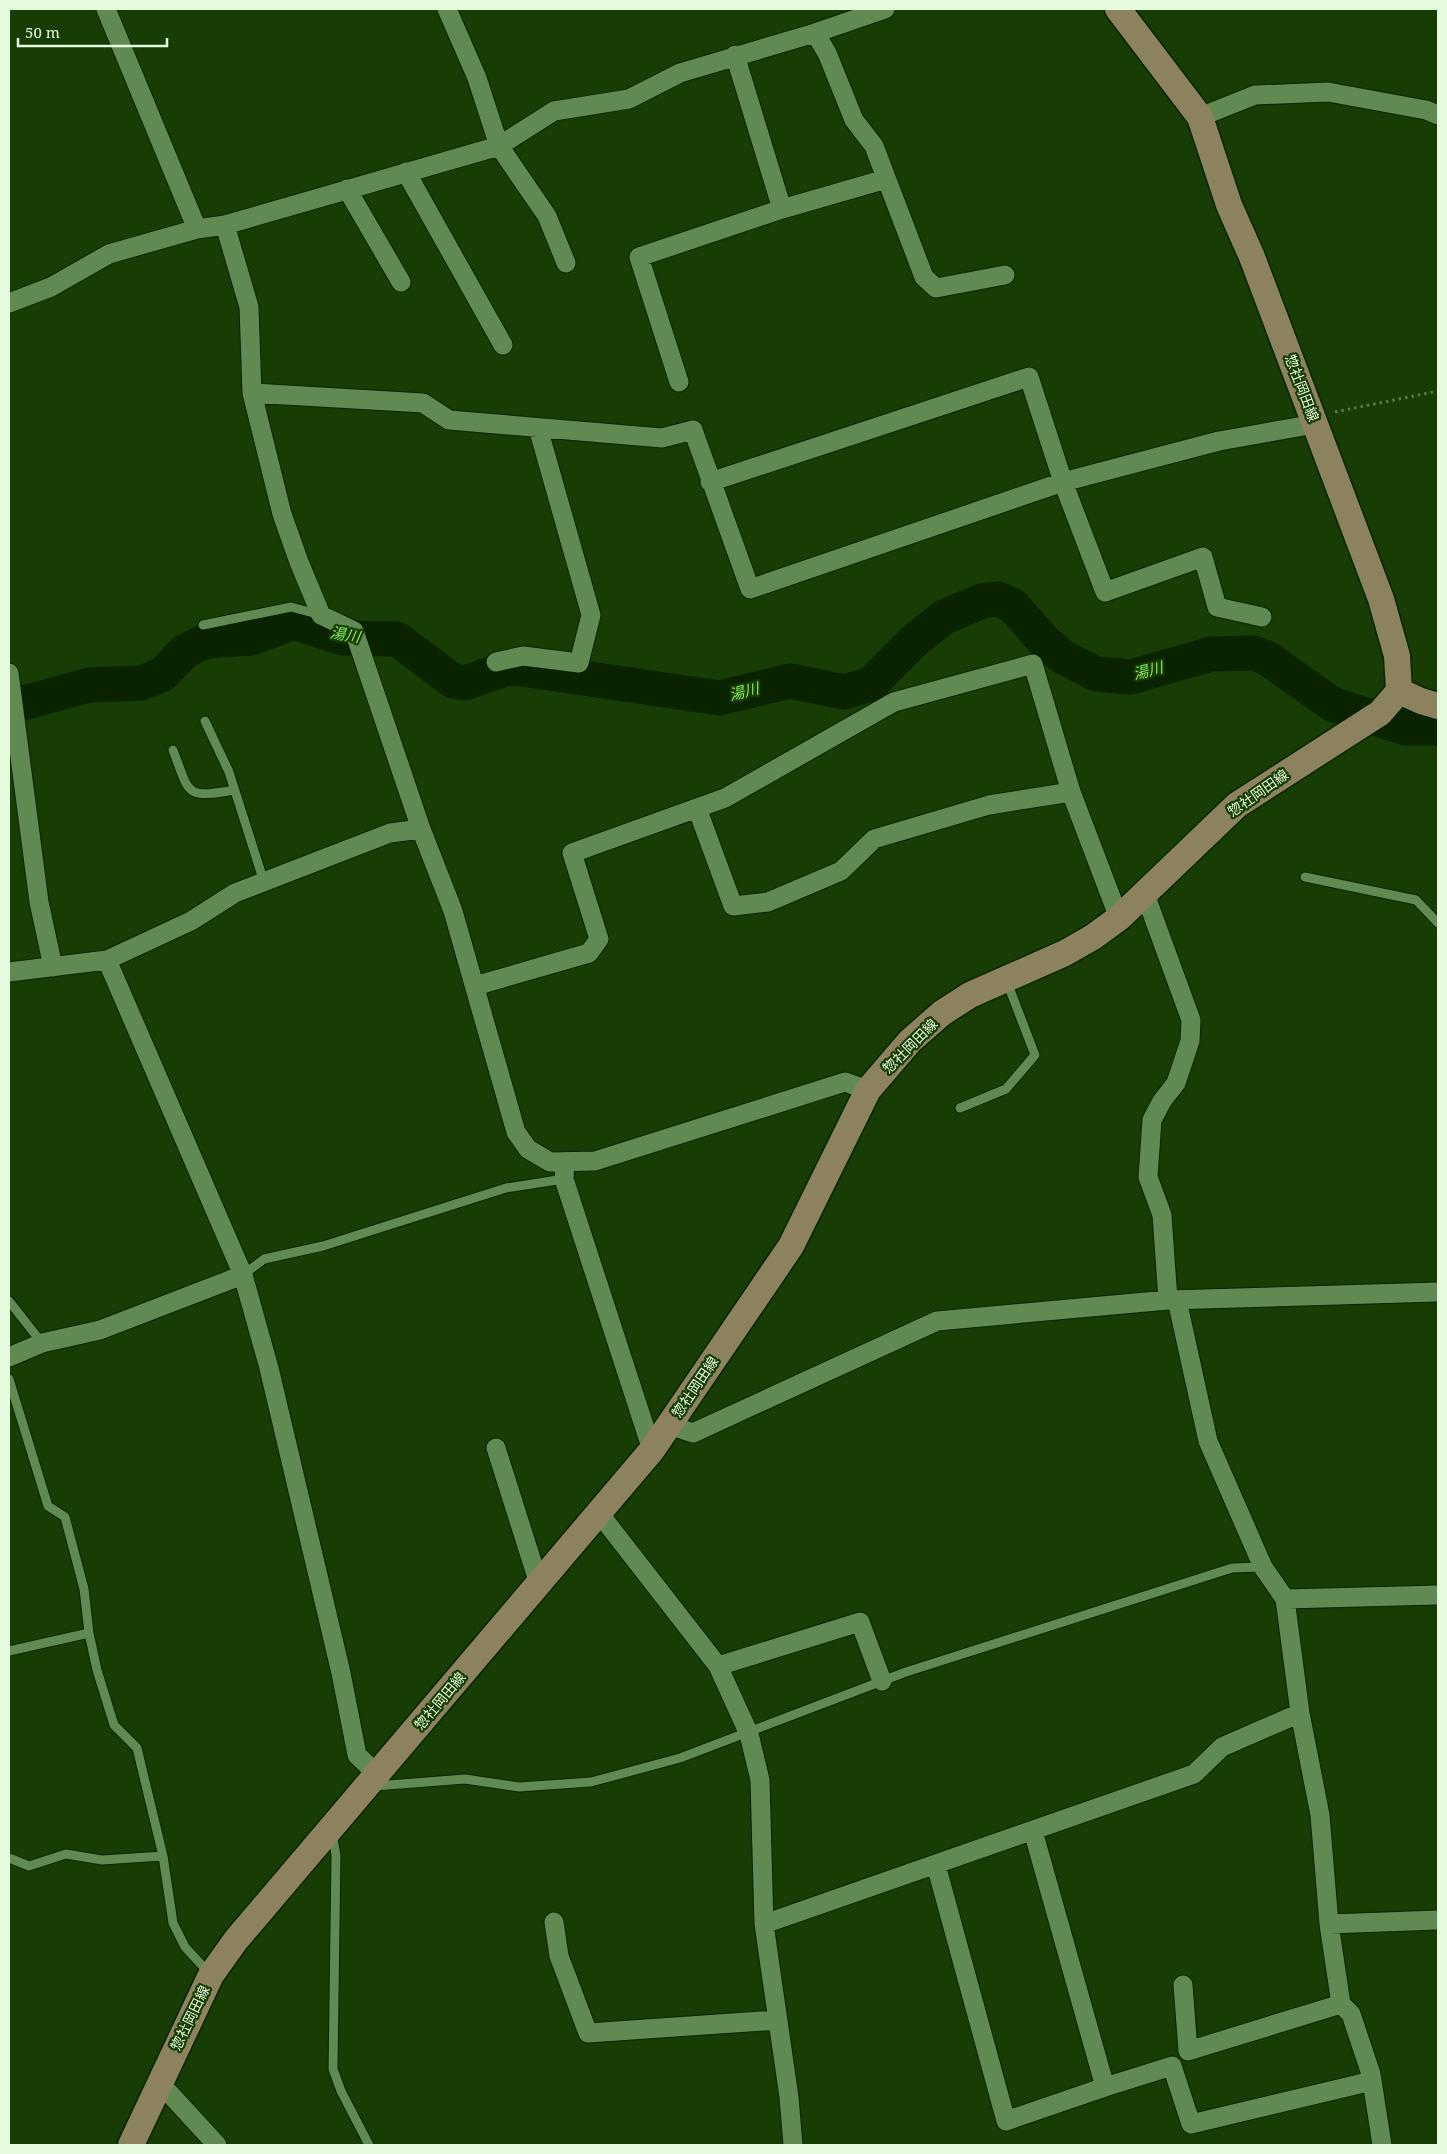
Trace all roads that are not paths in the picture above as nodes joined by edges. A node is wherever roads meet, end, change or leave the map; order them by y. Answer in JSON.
{"nodes":[{"id":1,"x":106,"y":9,"type":"edge"},
{"id":2,"x":447,"y":9,"type":"edge"},
{"id":3,"x":885,"y":9,"type":"edge"},
{"id":4,"x":1118,"y":9,"type":"edge"},
{"id":5,"x":815,"y":33,"type":"junction"},
{"id":6,"x":735,"y":55,"type":"junction"},
{"id":7,"x":1438,"y":115,"type":"edge"},
{"id":8,"x":1200,"y":117,"type":"junction"},
{"id":9,"x":499,"y":146,"type":"junction"},
{"id":10,"x":406,"y":172,"type":"junction"},
{"id":11,"x":886,"y":179,"type":"junction"},
{"id":12,"x":348,"y":189,"type":"junction"},
{"id":13,"x":782,"y":209,"type":"junction"},
{"id":14,"x":225,"y":225,"type":"junction"},
{"id":15,"x":197,"y":229,"type":"junction"},
{"id":16,"x":566,"y":263,"type":"dead end"},
{"id":17,"x":1004,"y":275,"type":"dead end"},
{"id":18,"x":401,"y":282,"type":"dead end"},
{"id":19,"x":9,"y":303,"type":"edge"},
{"id":20,"x":504,"y":345,"type":"dead end"},
{"id":21,"x":679,"y":382,"type":"dead end"},
{"id":22,"x":252,"y":393,"type":"junction"},
{"id":23,"x":1314,"y":421,"type":"junction"},
{"id":24,"x":538,"y":428,"type":"junction"},
{"id":25,"x":710,"y":482,"type":"junction"},
{"id":26,"x":1063,"y":482,"type":"junction"},
{"id":27,"x":321,"y":616,"type":"junction"},
{"id":28,"x":1262,"y":617,"type":"dead end"},
{"id":29,"x":203,"y":625,"type":"dead end"},
{"id":30,"x":496,"y":662,"type":"dead end"},
{"id":31,"x":9,"y":673,"type":"edge"},
{"id":32,"x":1400,"y":691,"type":"junction"},
{"id":33,"x":1438,"y":706,"type":"edge"},
{"id":34,"x":205,"y":722,"type":"dead end"},
{"id":35,"x":173,"y":750,"type":"dead end"},
{"id":36,"x":234,"y":790,"type":"junction"},
{"id":37,"x":1071,"y":792,"type":"junction"},
{"id":38,"x":697,"y":808,"type":"junction"},
{"id":39,"x":421,"y":829,"type":"junction"},
{"id":40,"x":1305,"y":877,"type":"dead end"},
{"id":41,"x":264,"y":882,"type":"junction"},
{"id":42,"x":1145,"y":894,"type":"junction"},
{"id":43,"x":1119,"y":918,"type":"junction"},
{"id":44,"x":1438,"y":923,"type":"edge"},
{"id":45,"x":107,"y":960,"type":"junction"},
{"id":46,"x":53,"y":967,"type":"junction"},
{"id":47,"x":9,"y":972,"type":"edge"},
{"id":48,"x":1006,"y":979,"type":"junction"},
{"id":49,"x":475,"y":986,"type":"junction"},
{"id":50,"x":868,"y":1090,"type":"junction"},
{"id":51,"x":960,"y":1108,"type":"dead end"},
{"id":52,"x":564,"y":1170,"type":"junction"},
{"id":53,"x":243,"y":1275,"type":"junction"},
{"id":54,"x":1438,"y":1292,"type":"edge"},
{"id":55,"x":1173,"y":1300,"type":"junction"},
{"id":56,"x":9,"y":1301,"type":"edge"},
{"id":57,"x":42,"y":1343,"type":"junction"},
{"id":58,"x":9,"y":1357,"type":"edge"},
{"id":59,"x":9,"y":1379,"type":"edge"},
{"id":60,"x":669,"y":1425,"type":"junction"},
{"id":61,"x":496,"y":1448,"type":"dead end"},
{"id":62,"x":652,"y":1450,"type":"junction"},
{"id":63,"x":599,"y":1513,"type":"junction"},
{"id":64,"x":1263,"y":1567,"type":"junction"},
{"id":65,"x":539,"y":1584,"type":"junction"},
{"id":66,"x":1438,"y":1595,"type":"edge"},
{"id":67,"x":1285,"y":1599,"type":"junction"},
{"id":68,"x":89,"y":1633,"type":"junction"},
{"id":69,"x":9,"y":1651,"type":"edge"},
{"id":70,"x":718,"y":1666,"type":"junction"},
{"id":71,"x":882,"y":1681,"type":"junction"},
{"id":72,"x":1300,"y":1713,"type":"junction"},
{"id":73,"x":749,"y":1734,"type":"junction"},
{"id":74,"x":373,"y":1780,"type":"junction"},
{"id":75,"x":331,"y":1831,"type":"junction"},
{"id":76,"x":1033,"y":1831,"type":"junction"},
{"id":77,"x":163,"y":1856,"type":"junction"},
{"id":78,"x":9,"y":1858,"type":"edge"},
{"id":79,"x":936,"y":1865,"type":"junction"},
{"id":80,"x":1438,"y":1920,"type":"edge"},
{"id":81,"x":554,"y":1922,"type":"dead end"},
{"id":82,"x":764,"y":1924,"type":"junction"},
{"id":83,"x":1330,"y":1924,"type":"junction"},
{"id":84,"x":211,"y":1975,"type":"junction"},
{"id":85,"x":1183,"y":1985,"type":"dead end"},
{"id":86,"x":1341,"y":2004,"type":"junction"},
{"id":87,"x":777,"y":2020,"type":"junction"},
{"id":88,"x":1372,"y":2081,"type":"junction"},
{"id":89,"x":159,"y":2082,"type":"junction"},
{"id":90,"x":1105,"y":2087,"type":"junction"},
{"id":91,"x":131,"y":2145,"type":"edge"},
{"id":92,"x":216,"y":2145,"type":"edge"},
{"id":93,"x":369,"y":2145,"type":"edge"},
{"id":94,"x":793,"y":2145,"type":"edge"},
{"id":95,"x":1382,"y":2145,"type":"edge"}],
"edges":[{"from":1,"to":15,"type":"street"},
{"from":2,"to":9,"type":"street"},
{"from":3,"to":5,"type":"street"},
{"from":4,"to":8,"type":"main road","name":"惣社岡田線"},
{"from":5,"to":6,"type":"street"},
{"from":5,"to":11,"type":"street"},
{"from":6,"to":9,"type":"street"},
{"from":6,"to":13,"type":"street"},
{"from":7,"to":8,"type":"street"},
{"from":8,"to":23,"type":"main road","name":"惣社岡田線"},
{"from":9,"to":10,"type":"street"},
{"from":9,"to":16,"type":"street"},
{"from":10,"to":12,"type":"street"},
{"from":10,"to":20,"type":"street"},
{"from":11,"to":13,"type":"street"},
{"from":11,"to":17,"type":"street"},
{"from":12,"to":14,"type":"street"},
{"from":12,"to":18,"type":"street"},
{"from":13,"to":21,"type":"street"},
{"from":14,"to":15,"type":"street"},
{"from":14,"to":22,"type":"street"},
{"from":15,"to":19,"type":"street"},
{"from":22,"to":24,"type":"street"},
{"from":22,"to":27,"type":"street"},
{"from":23,"to":26,"type":"street"},
{"from":23,"to":32,"type":"main road","name":"惣社岡田線"},
{"from":24,"to":25,"type":"street"},
{"from":24,"to":30,"type":"street"},
{"from":25,"to":26,"type":"street"},
{"from":25,"to":26,"type":"street"},
{"from":26,"to":28,"type":"street"},
{"from":27,"to":29,"type":"lane"},
{"from":27,"to":39,"type":"street"},
{"from":31,"to":46,"type":"street"},
{"from":32,"to":33,"type":"main road"},
{"from":32,"to":42,"type":"main road","name":"惣社岡田線"},
{"from":34,"to":36,"type":"lane"},
{"from":35,"to":36,"type":"lane"},
{"from":36,"to":41,"type":"lane"},
{"from":37,"to":38,"type":"street"},
{"from":37,"to":38,"type":"street"},
{"from":37,"to":43,"type":"street"},
{"from":38,"to":49,"type":"street"},
{"from":39,"to":41,"type":"street"},
{"from":39,"to":49,"type":"street"},
{"from":40,"to":44,"type":"lane"},
{"from":41,"to":45,"type":"street"},
{"from":42,"to":43,"type":"main road","name":"惣社岡田線"},
{"from":42,"to":55,"type":"street"},
{"from":43,"to":48,"type":"main road","name":"惣社岡田線"},
{"from":45,"to":46,"type":"street"},
{"from":45,"to":53,"type":"street"},
{"from":46,"to":47,"type":"street"},
{"from":48,"to":50,"type":"main road","name":"惣社岡田線"},
{"from":48,"to":51,"type":"lane"},
{"from":49,"to":52,"type":"street"},
{"from":50,"to":52,"type":"street"},
{"from":50,"to":60,"type":"main road","name":"惣社岡田線"},
{"from":52,"to":53,"type":"lane"},
{"from":52,"to":62,"type":"street"},
{"from":53,"to":57,"type":"street"},
{"from":53,"to":74,"type":"street"},
{"from":54,"to":55,"type":"street"},
{"from":55,"to":60,"type":"street"},
{"from":55,"to":64,"type":"street"},
{"from":56,"to":57,"type":"lane"},
{"from":57,"to":58,"type":"street"},
{"from":59,"to":68,"type":"lane"},
{"from":60,"to":62,"type":"main road","name":"惣社岡田線"},
{"from":61,"to":65,"type":"street"},
{"from":62,"to":63,"type":"main road","name":"惣社岡田線"},
{"from":63,"to":65,"type":"main road","name":"惣社岡田線"},
{"from":63,"to":70,"type":"street"},
{"from":64,"to":67,"type":"street"},
{"from":64,"to":71,"type":"lane"},
{"from":65,"to":74,"type":"main road","name":"惣社岡田線"},
{"from":66,"to":67,"type":"street"},
{"from":67,"to":72,"type":"street"},
{"from":68,"to":69,"type":"lane"},
{"from":68,"to":77,"type":"lane"},
{"from":70,"to":71,"type":"street"},
{"from":70,"to":73,"type":"street"},
{"from":71,"to":73,"type":"lane"},
{"from":72,"to":76,"type":"street"},
{"from":72,"to":83,"type":"street"},
{"from":73,"to":74,"type":"lane"},
{"from":73,"to":82,"type":"street"},
{"from":74,"to":75,"type":"main road","name":"惣社岡田線"},
{"from":75,"to":84,"type":"main road","name":"惣社岡田線"},
{"from":75,"to":93,"type":"lane"},
{"from":76,"to":79,"type":"street"},
{"from":76,"to":90,"type":"street"},
{"from":77,"to":78,"type":"lane"},
{"from":77,"to":84,"type":"lane"},
{"from":79,"to":82,"type":"street"},
{"from":79,"to":90,"type":"street"},
{"from":80,"to":83,"type":"street"},
{"from":81,"to":87,"type":"street"},
{"from":82,"to":87,"type":"street"},
{"from":83,"to":86,"type":"street"},
{"from":84,"to":89,"type":"main road","name":"惣社岡田線"},
{"from":85,"to":86,"type":"street"},
{"from":86,"to":88,"type":"street"},
{"from":87,"to":94,"type":"street"},
{"from":88,"to":90,"type":"street"},
{"from":88,"to":95,"type":"street"},
{"from":89,"to":91,"type":"main road","name":"惣社岡田線"},
{"from":89,"to":92,"type":"street"}]}
